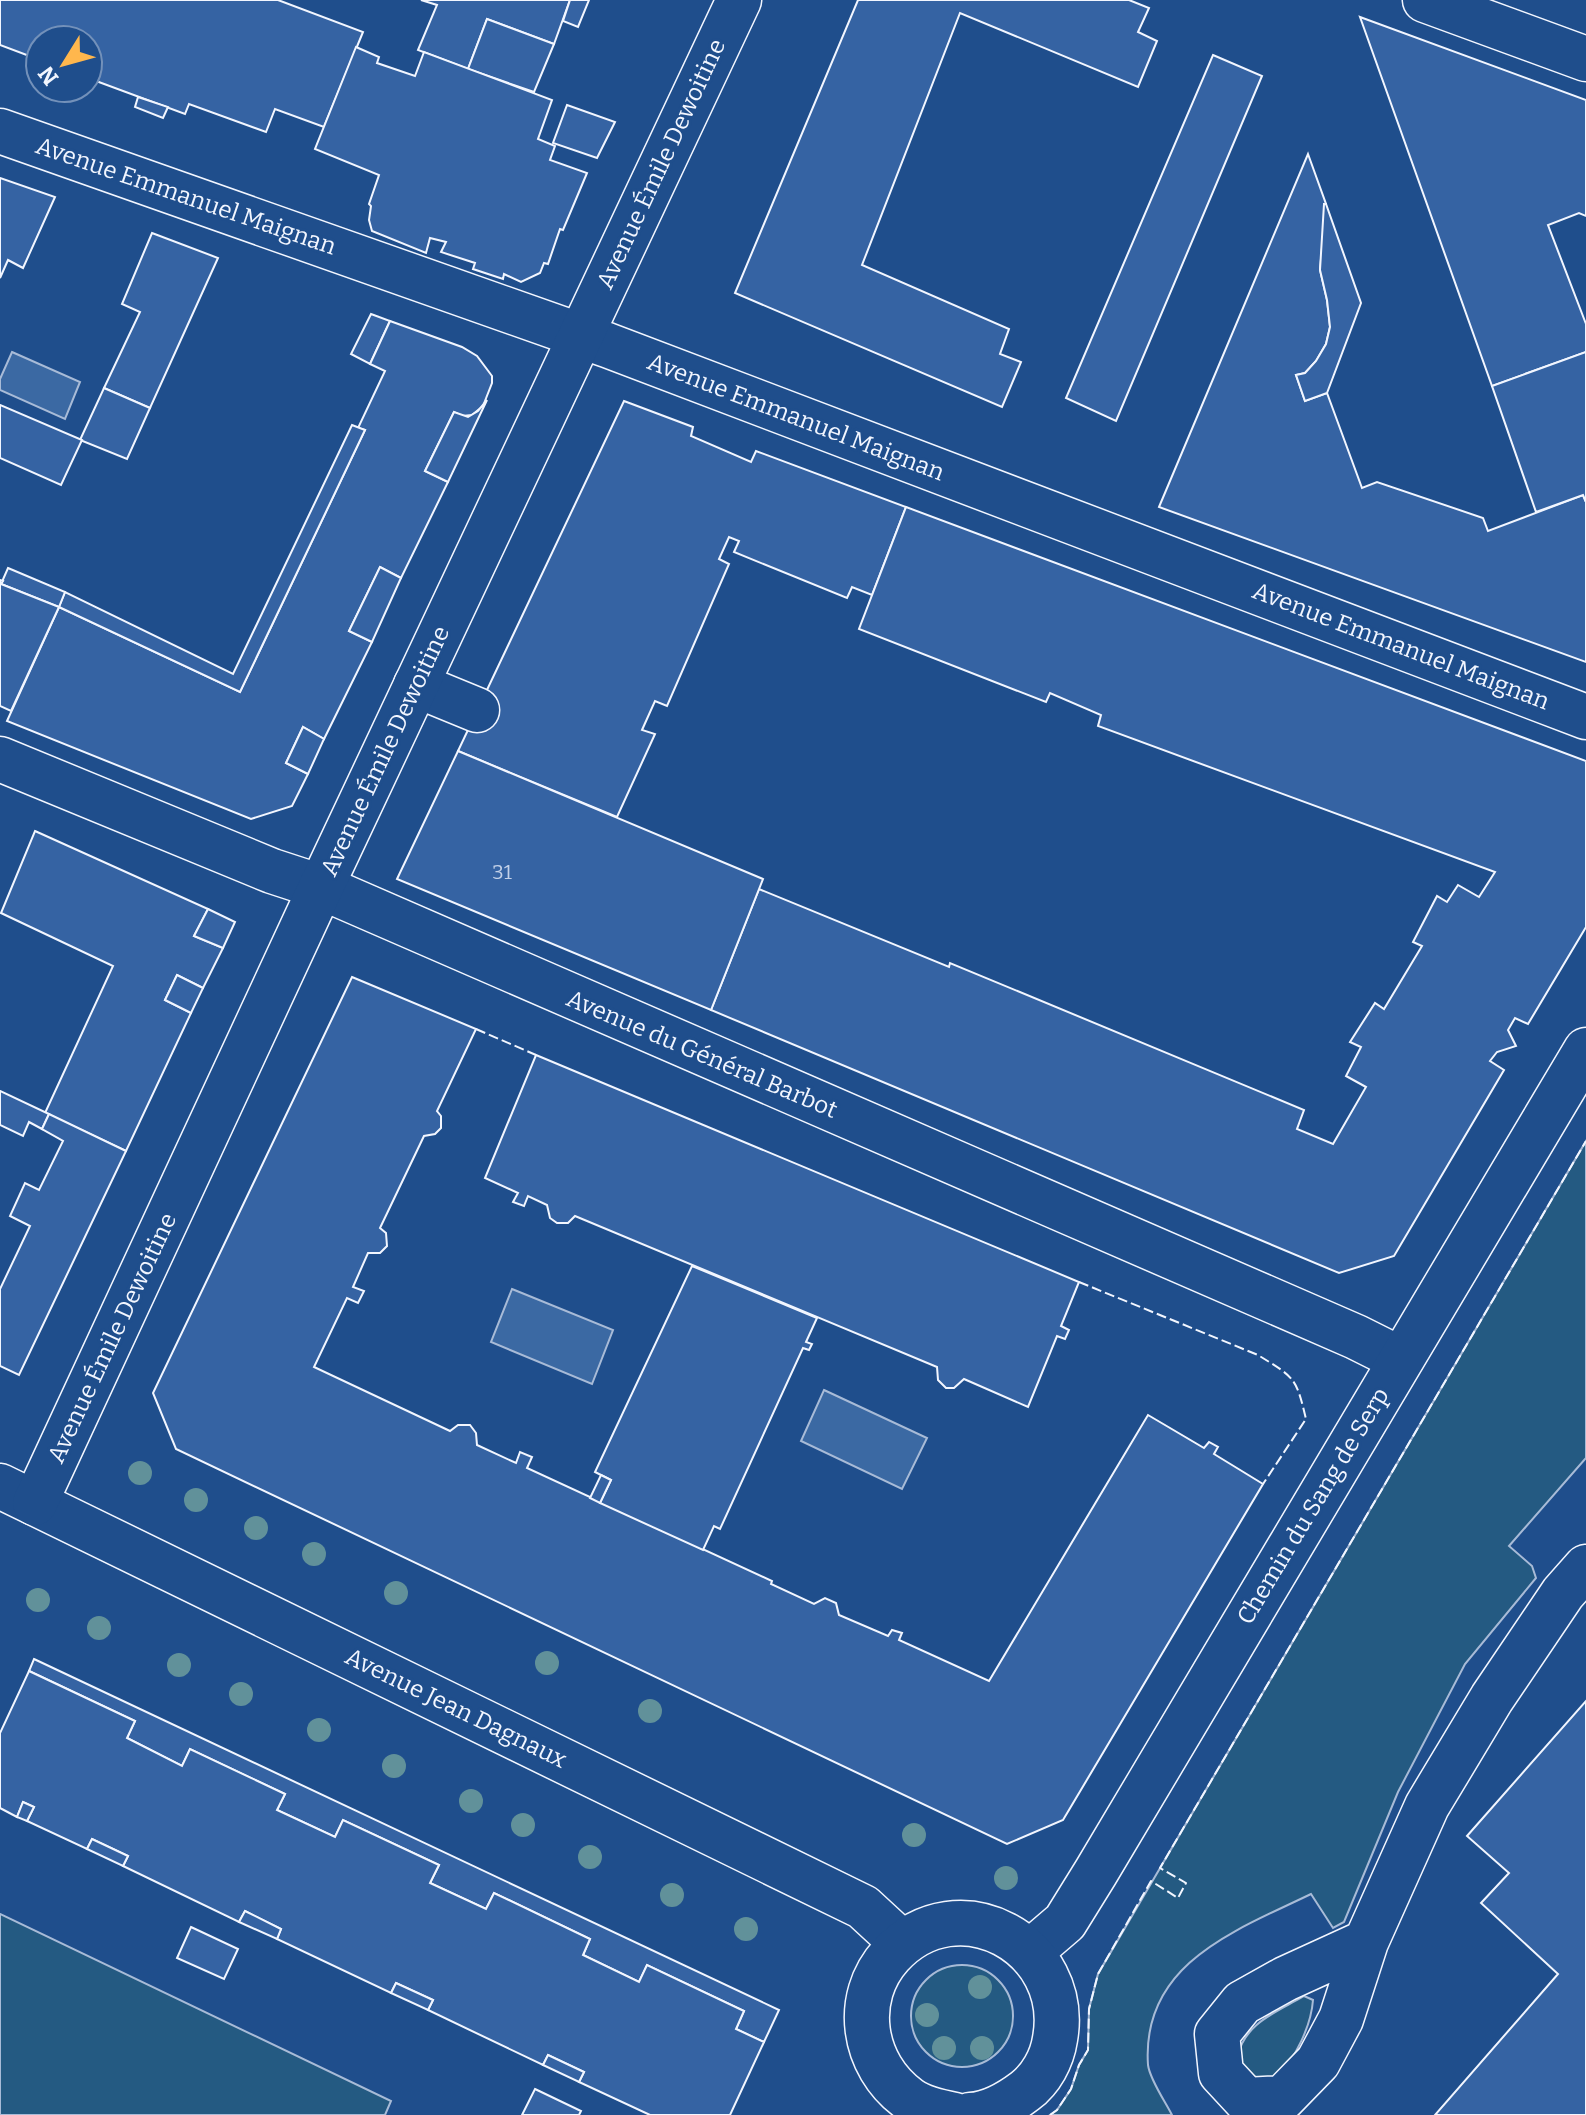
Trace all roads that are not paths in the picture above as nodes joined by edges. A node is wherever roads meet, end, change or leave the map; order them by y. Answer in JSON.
{"nodes":[{"id":1,"x":739,"y":0,"type":"edge"},
{"id":2,"x":1425,"y":0,"type":"edge"},
{"id":3,"x":1586,"y":59,"type":"edge"},
{"id":4,"x":0,"y":131,"type":"edge"},
{"id":5,"x":581,"y":336,"type":"junction"},
{"id":6,"x":416,"y":685,"type":"junction"},
{"id":7,"x":477,"y":710,"type":"dead end"},
{"id":8,"x":1586,"y":717,"type":"edge"},
{"id":9,"x":0,"y":759,"type":"edge"},
{"id":10,"x":321,"y":887,"type":"junction"},
{"id":11,"x":1586,"y":1050,"type":"edge"},
{"id":12,"x":1400,"y":1359,"type":"junction"},
{"id":13,"x":18,"y":1495,"type":"edge"},
{"id":14,"x":1586,"y":1567,"type":"edge"},
{"id":15,"x":1366,"y":1942,"type":"dead end"},
{"id":16,"x":902,"y":1943,"type":"junction"},
{"id":17,"x":1030,"y":1952,"type":"junction"},
{"id":18,"x":951,"y":2114,"type":"edge"}],
"edges":[{"from":1,"to":5,"type":"street","name":"Avenue Émile Dewoitine"},
{"from":2,"to":3,"type":"street"},
{"from":4,"to":5,"type":"street","name":"Avenue Emmanuel Maignan"},
{"from":5,"to":6,"type":"street","name":"Avenue Émile Dewoitine"},
{"from":5,"to":8,"type":"street","name":"Avenue Emmanuel Maignan"},
{"from":6,"to":7,"type":"street"},
{"from":6,"to":10,"type":"street","name":"Avenue Émile Dewoitine"},
{"from":9,"to":10,"type":"street","name":"Avenue du Général Barbot"},
{"from":10,"to":12,"type":"street","name":"Avenue du Général Barbot"},
{"from":10,"to":13,"type":"street","name":"Avenue Émile Dewoitine"},
{"from":11,"to":12,"type":"street","name":"Chemin du Sang de Serp"},
{"from":12,"to":17,"type":"street","name":"Chemin du Sang de Serp"},
{"from":13,"to":16,"type":"street","name":"Avenue Jean Dagnaux"},
{"from":14,"to":15,"type":"street"},
{"from":16,"to":17,"type":"street"},
{"from":16,"to":18,"type":"street"},
{"from":17,"to":18,"type":"street"}]}
